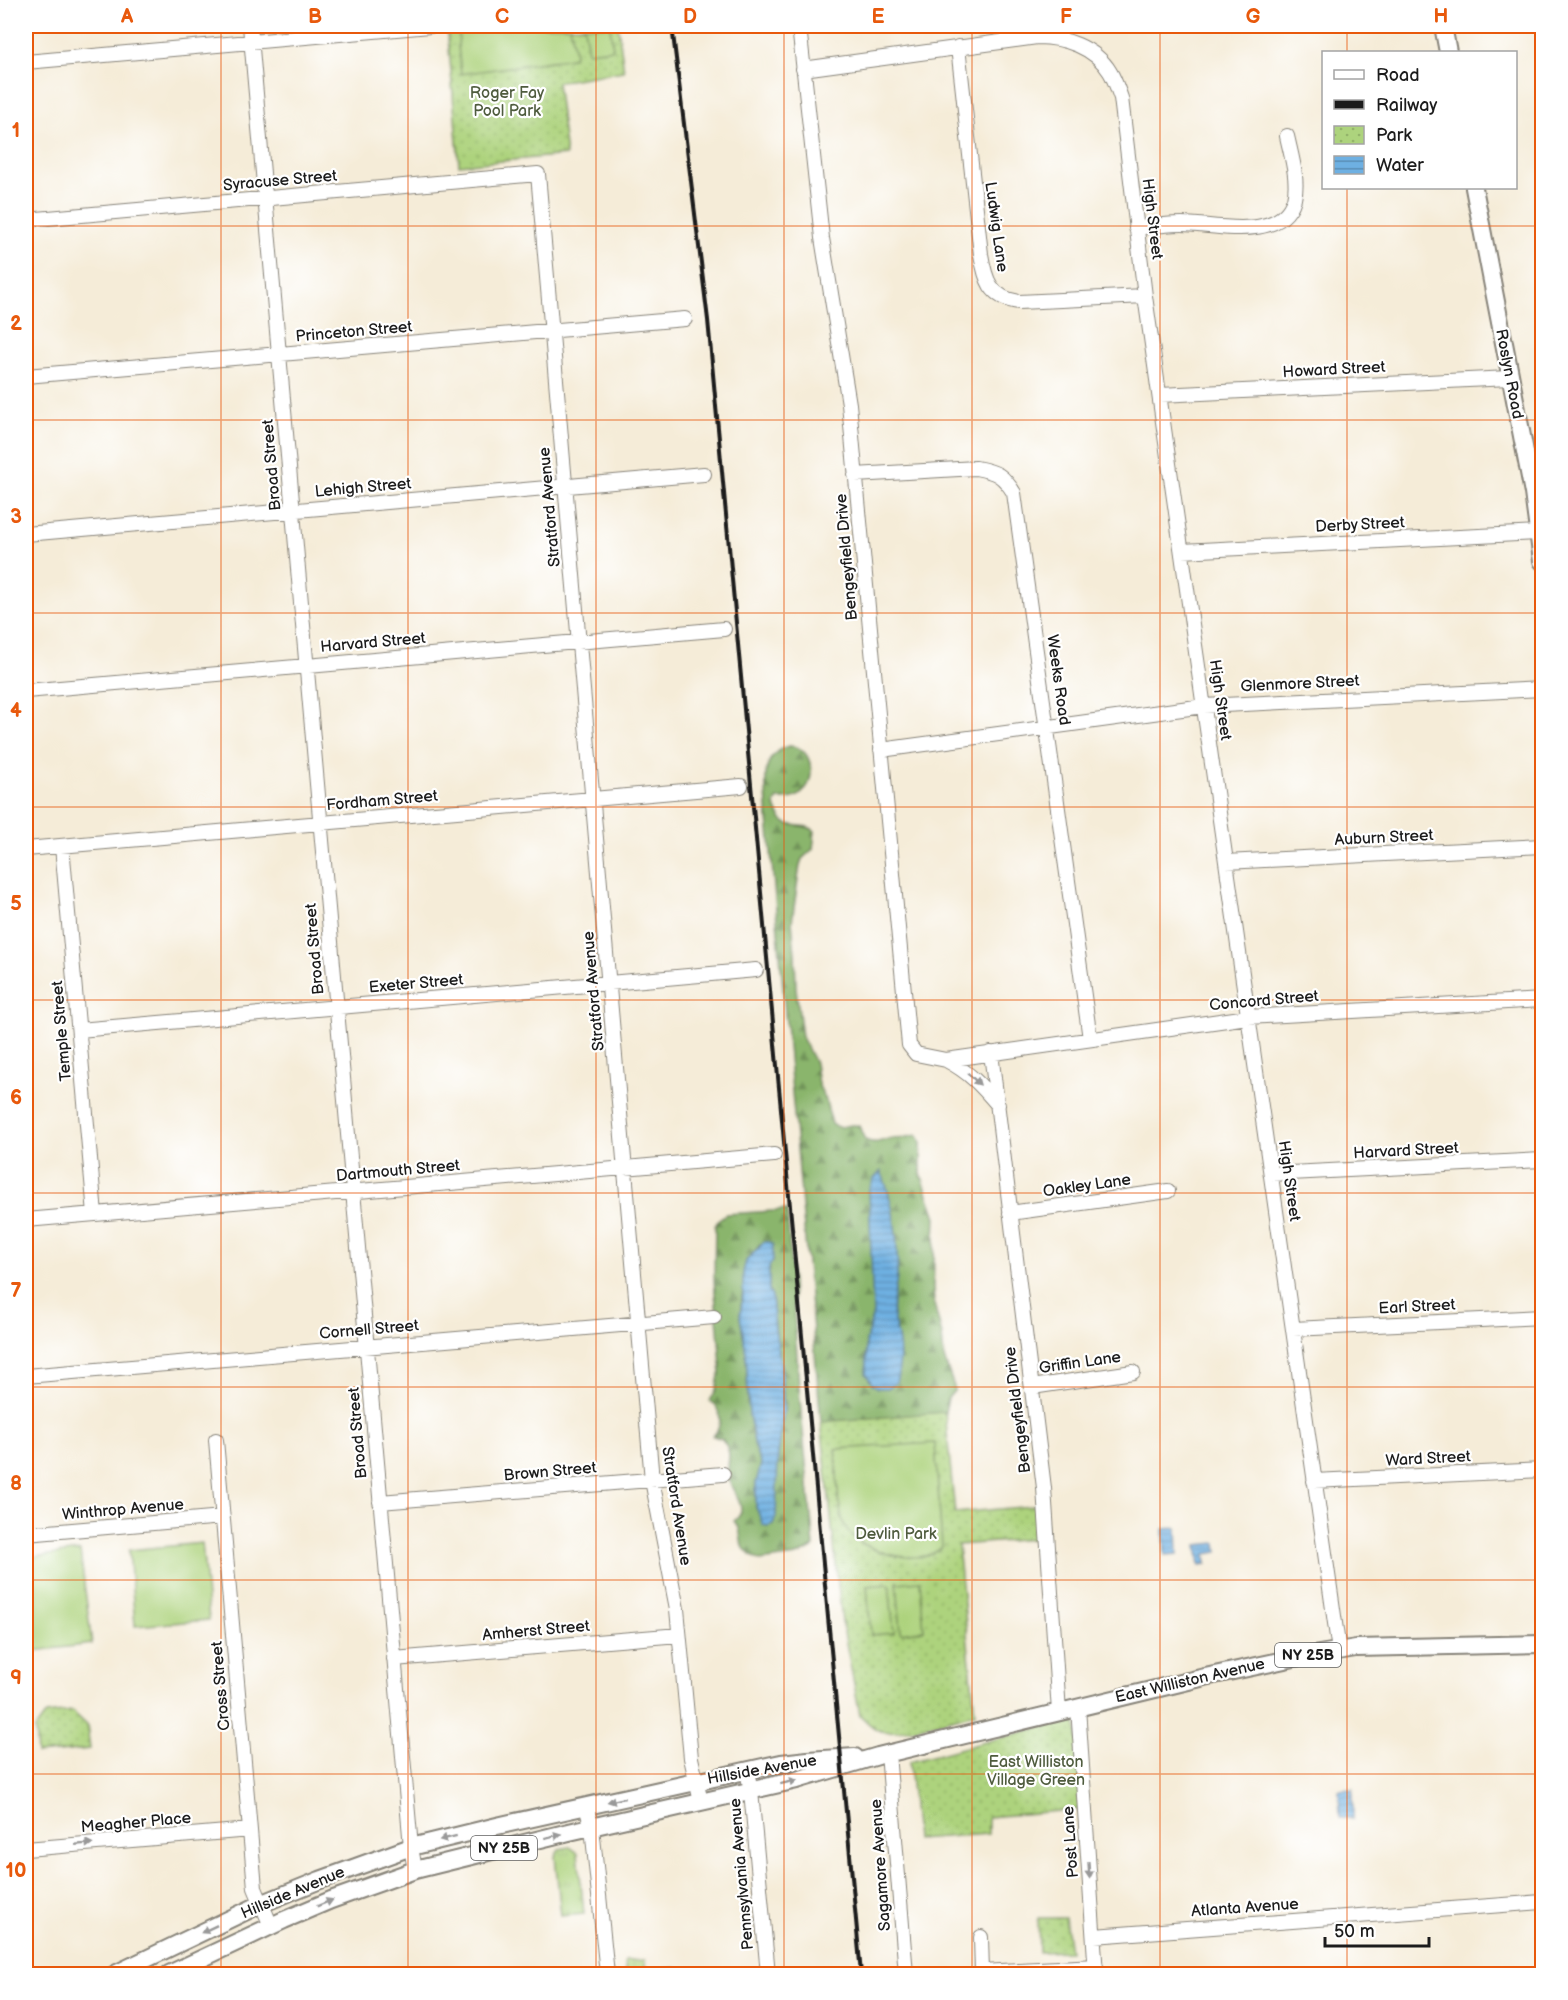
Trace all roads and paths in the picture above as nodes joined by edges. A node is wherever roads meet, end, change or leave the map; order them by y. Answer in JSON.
{"nodes":[{"id":1,"x":250,"y":26,"type":"edge"},
{"id":2,"x":430,"y":26,"type":"edge"},
{"id":3,"x":799,"y":26,"type":"edge"},
{"id":4,"x":1443,"y":26,"type":"edge"},
{"id":5,"x":251,"y":43,"type":"junction"},
{"id":6,"x":958,"y":47,"type":"junction"},
{"id":7,"x":1448,"y":51,"type":"edge"},
{"id":8,"x":26,"y":62,"type":"edge"},
{"id":9,"x":803,"y":69,"type":"junction"},
{"id":10,"x":1287,"y":136,"type":"dead end"},
{"id":11,"x":538,"y":174,"type":"joint"},
{"id":12,"x":1474,"y":189,"type":"edge"},
{"id":13,"x":265,"y":199,"type":"junction"},
{"id":14,"x":26,"y":220,"type":"edge"},
{"id":15,"x":1136,"y":228,"type":"junction"},
{"id":16,"x":1145,"y":296,"type":"junction"},
{"id":17,"x":685,"y":319,"type":"dead end"},
{"id":18,"x":552,"y":331,"type":"junction"},
{"id":19,"x":279,"y":355,"type":"junction"},
{"id":20,"x":26,"y":376,"type":"edge"},
{"id":21,"x":1509,"y":378,"type":"junction"},
{"id":22,"x":1160,"y":395,"type":"junction"},
{"id":23,"x":704,"y":474,"type":"dead end"},
{"id":24,"x":855,"y":475,"type":"junction"},
{"id":25,"x":565,"y":486,"type":"junction"},
{"id":26,"x":1538,"y":492,"type":"edge"},
{"id":27,"x":292,"y":510,"type":"junction"},
{"id":28,"x":1539,"y":533,"type":"junction"},
{"id":29,"x":26,"y":534,"type":"edge"},
{"id":30,"x":1182,"y":551,"type":"junction"},
{"id":31,"x":1542,"y":561,"type":"edge"},
{"id":32,"x":724,"y":629,"type":"dead end"},
{"id":33,"x":579,"y":642,"type":"junction"},
{"id":34,"x":306,"y":666,"type":"junction"},
{"id":35,"x":1542,"y":689,"type":"edge"},
{"id":36,"x":26,"y":691,"type":"edge"},
{"id":37,"x":1204,"y":706,"type":"junction"},
{"id":38,"x":1047,"y":727,"type":"junction"},
{"id":39,"x":881,"y":750,"type":"junction"},
{"id":40,"x":741,"y":786,"type":"dead end"},
{"id":41,"x":593,"y":799,"type":"junction"},
{"id":42,"x":320,"y":823,"type":"junction"},
{"id":43,"x":62,"y":846,"type":"junction"},
{"id":44,"x":1542,"y":846,"type":"edge"},
{"id":45,"x":26,"y":849,"type":"edge"},
{"id":46,"x":1226,"y":862,"type":"junction"},
{"id":47,"x":756,"y":970,"type":"dead end"},
{"id":48,"x":609,"y":983,"type":"junction"},
{"id":49,"x":1542,"y":1000,"type":"edge"},
{"id":50,"x":337,"y":1007,"type":"junction"},
{"id":51,"x":1248,"y":1017,"type":"junction"},
{"id":52,"x":79,"y":1030,"type":"junction"},
{"id":53,"x":1090,"y":1039,"type":"junction"},
{"id":54,"x":990,"y":1053,"type":"junction"},
{"id":55,"x":946,"y":1060,"type":"junction"},
{"id":56,"x":998,"y":1105,"type":"junction"},
{"id":57,"x":774,"y":1155,"type":"dead end"},
{"id":58,"x":1542,"y":1160,"type":"edge"},
{"id":59,"x":626,"y":1167,"type":"junction"},
{"id":60,"x":1271,"y":1174,"type":"junction"},
{"id":61,"x":353,"y":1191,"type":"junction"},
{"id":62,"x":1168,"y":1191,"type":"dead end"},
{"id":63,"x":1010,"y":1213,"type":"junction"},
{"id":64,"x":96,"y":1214,"type":"junction"},
{"id":65,"x":26,"y":1220,"type":"edge"},
{"id":66,"x":714,"y":1317,"type":"dead end"},
{"id":67,"x":1542,"y":1317,"type":"edge"},
{"id":68,"x":639,"y":1323,"type":"junction"},
{"id":69,"x":1293,"y":1329,"type":"junction"},
{"id":70,"x":367,"y":1347,"type":"junction"},
{"id":71,"x":1133,"y":1372,"type":"dead end"},
{"id":72,"x":26,"y":1376,"type":"edge"},
{"id":73,"x":1032,"y":1387,"type":"junction"},
{"id":74,"x":216,"y":1440,"type":"dead end"},
{"id":75,"x":1542,"y":1470,"type":"edge"},
{"id":76,"x":723,"y":1474,"type":"dead end"},
{"id":77,"x":652,"y":1480,"type":"junction"},
{"id":78,"x":1314,"y":1481,"type":"junction"},
{"id":79,"x":380,"y":1502,"type":"junction"},
{"id":80,"x":223,"y":1517,"type":"junction"},
{"id":81,"x":26,"y":1534,"type":"edge"},
{"id":82,"x":679,"y":1635,"type":"junction"},
{"id":83,"x":1542,"y":1644,"type":"edge"},
{"id":84,"x":1339,"y":1651,"type":"junction"},
{"id":85,"x":394,"y":1659,"type":"junction"},
{"id":86,"x":1078,"y":1707,"type":"junction"},
{"id":87,"x":1059,"y":1712,"type":"junction"},
{"id":88,"x":883,"y":1754,"type":"junction"},
{"id":89,"x":747,"y":1771,"type":"junction"},
{"id":90,"x":695,"y":1782,"type":"junction"},
{"id":91,"x":751,"y":1791,"type":"junction"},
{"id":92,"x":700,"y":1802,"type":"junction"},
{"id":93,"x":586,"y":1807,"type":"junction"},
{"id":94,"x":592,"y":1827,"type":"junction"},
{"id":95,"x":250,"y":1830,"type":"junction"},
{"id":96,"x":411,"y":1847,"type":"junction"},
{"id":97,"x":26,"y":1850,"type":"edge"},
{"id":98,"x":415,"y":1870,"type":"junction"},
{"id":99,"x":1542,"y":1902,"type":"edge"},
{"id":100,"x":261,"y":1904,"type":"junction"},
{"id":101,"x":271,"y":1926,"type":"junction"},
{"id":102,"x":1094,"y":1936,"type":"junction"},
{"id":103,"x":981,"y":1937,"type":"dead end"},
{"id":104,"x":1096,"y":1970,"type":"edge"},
{"id":105,"x":115,"y":1974,"type":"edge"},
{"id":106,"x":169,"y":1974,"type":"edge"},
{"id":107,"x":607,"y":1974,"type":"edge"},
{"id":108,"x":768,"y":1974,"type":"edge"},
{"id":109,"x":906,"y":1974,"type":"edge"}],
"edges":[{"from":1,"to":5,"type":"street","name":"Broad Street"},
{"from":2,"to":5,"type":"street"},
{"from":3,"to":9,"type":"street","name":"Bengeyfield Drive"},
{"from":4,"to":7,"type":"main road"},
{"from":5,"to":8,"type":"street"},
{"from":5,"to":13,"type":"street","name":"Broad Street"},
{"from":6,"to":9,"type":"street","name":"High Street"},
{"from":6,"to":15,"type":"street","name":"High Street"},
{"from":6,"to":16,"type":"street","name":"Ludwig Lane"},
{"from":9,"to":24,"type":"street","name":"Bengeyfield Drive"},
{"from":10,"to":15,"type":"street"},
{"from":11,"to":13,"type":"street","name":"Syracuse Street"},
{"from":11,"to":18,"type":"street","name":"Stratford Avenue"},
{"from":12,"to":21,"type":"main road","name":"Roslyn Road"},
{"from":13,"to":14,"type":"street","name":"Syracuse Street"},
{"from":13,"to":19,"type":"street","name":"Broad Street"},
{"from":15,"to":16,"type":"street","name":"High Street"},
{"from":16,"to":22,"type":"street","name":"High Street"},
{"from":17,"to":18,"type":"street","name":"Princeton Street"},
{"from":18,"to":19,"type":"street","name":"Princeton Street"},
{"from":18,"to":25,"type":"street","name":"Stratford Avenue"},
{"from":19,"to":20,"type":"street","name":"Princeton Street"},
{"from":19,"to":27,"type":"street","name":"Broad Street"},
{"from":21,"to":22,"type":"street","name":"Howard Street"},
{"from":21,"to":26,"type":"main road","name":"Roslyn Road"},
{"from":22,"to":30,"type":"street","name":"High Street"},
{"from":23,"to":25,"type":"street","name":"Lehigh Street"},
{"from":24,"to":38,"type":"street","name":"Weeks Road"},
{"from":24,"to":39,"type":"street","name":"Bengeyfield Drive"},
{"from":25,"to":27,"type":"street","name":"Lehigh Street"},
{"from":25,"to":33,"type":"street","name":"Stratford Avenue"},
{"from":26,"to":28,"type":"main road","name":"Roslyn Road"},
{"from":27,"to":29,"type":"street","name":"Lehigh Street"},
{"from":27,"to":34,"type":"street","name":"Broad Street"},
{"from":28,"to":30,"type":"street","name":"Derby Street"},
{"from":28,"to":31,"type":"main road","name":"Roslyn Road"},
{"from":30,"to":37,"type":"street","name":"High Street"},
{"from":32,"to":33,"type":"street","name":"Harvard Street"},
{"from":33,"to":34,"type":"street","name":"Harvard Street"},
{"from":33,"to":41,"type":"street","name":"Stratford Avenue"},
{"from":34,"to":36,"type":"street","name":"Harvard Street"},
{"from":34,"to":42,"type":"street","name":"Broad Street"},
{"from":35,"to":37,"type":"street","name":"Glenmore Street"},
{"from":37,"to":38,"type":"street","name":"Glenmore Street"},
{"from":37,"to":46,"type":"street","name":"High Street"},
{"from":38,"to":39,"type":"street","name":"Glenmore Street"},
{"from":38,"to":53,"type":"street","name":"Weeks Road"},
{"from":39,"to":55,"type":"street","name":"Bengeyfield Drive"},
{"from":40,"to":41,"type":"street","name":"Fordham Street"},
{"from":41,"to":42,"type":"street","name":"Fordham Street"},
{"from":41,"to":48,"type":"street","name":"Stratford Avenue"},
{"from":42,"to":43,"type":"street","name":"Fordham Street"},
{"from":42,"to":50,"type":"street","name":"Broad Street"},
{"from":43,"to":45,"type":"street","name":"Fordham Street"},
{"from":43,"to":52,"type":"street","name":"Temple Street"},
{"from":44,"to":46,"type":"street","name":"Auburn Street"},
{"from":46,"to":51,"type":"street","name":"High Street"},
{"from":47,"to":48,"type":"street","name":"Exeter Street"},
{"from":48,"to":50,"type":"street","name":"Exeter Street"},
{"from":48,"to":59,"type":"street","name":"Stratford Avenue"},
{"from":49,"to":51,"type":"street","name":"Concord Street"},
{"from":50,"to":52,"type":"street","name":"Exeter Street"},
{"from":50,"to":61,"type":"street","name":"Broad Street"},
{"from":51,"to":53,"type":"street","name":"Concord Street"},
{"from":51,"to":60,"type":"street","name":"High Street"},
{"from":52,"to":64,"type":"street","name":"Temple Street"},
{"from":53,"to":54,"type":"street","name":"Concord Street"},
{"from":54,"to":55,"type":"street","name":"Bengeyfield Drive"},
{"from":54,"to":56,"type":"street","name":"Bengeyfield Drive"},
{"from":55,"to":56,"type":"street","name":"Bengeyfield Drive","one_way":true},
{"from":56,"to":63,"type":"street","name":"Bengeyfield Drive"},
{"from":57,"to":59,"type":"street","name":"Dartmouth Street"},
{"from":58,"to":60,"type":"street","name":"Harvard Street"},
{"from":59,"to":61,"type":"street","name":"Dartmouth Street"},
{"from":59,"to":68,"type":"street","name":"Stratford Avenue"},
{"from":60,"to":69,"type":"street","name":"High Street"},
{"from":61,"to":64,"type":"street","name":"Dartmouth Street"},
{"from":61,"to":70,"type":"street","name":"Broad Street"},
{"from":62,"to":63,"type":"street","name":"Oakley Lane"},
{"from":63,"to":73,"type":"street","name":"Bengeyfield Drive"},
{"from":64,"to":65,"type":"street","name":"Dartmouth Street"},
{"from":66,"to":68,"type":"street","name":"Cornell Street"},
{"from":67,"to":69,"type":"street","name":"Earl Street"},
{"from":68,"to":70,"type":"street","name":"Cornell Street"},
{"from":68,"to":77,"type":"street","name":"Stratford Avenue"},
{"from":69,"to":78,"type":"street","name":"High Street"},
{"from":70,"to":72,"type":"street","name":"Cornell Street"},
{"from":70,"to":79,"type":"street","name":"Broad Street"},
{"from":71,"to":73,"type":"street","name":"Griffin Lane"},
{"from":73,"to":87,"type":"street","name":"Bengeyfield Drive"},
{"from":74,"to":80,"type":"street","name":"Cross Street"},
{"from":75,"to":78,"type":"street","name":"Ward Street"},
{"from":76,"to":77,"type":"street","name":"Brown Street"},
{"from":77,"to":79,"type":"street","name":"Brown Street"},
{"from":77,"to":82,"type":"street","name":"Stratford Avenue"},
{"from":78,"to":84,"type":"street","name":"High Street"},
{"from":79,"to":85,"type":"street","name":"Broad Street"},
{"from":80,"to":81,"type":"street","name":"Winthrop Avenue"},
{"from":80,"to":95,"type":"street","name":"Cross Street"},
{"from":82,"to":85,"type":"street","name":"Amherst Street"},
{"from":82,"to":90,"type":"street","name":"Stratford Avenue"},
{"from":83,"to":84,"type":"main road","name":"East Williston Avenue","number":"NY 25B"},
{"from":84,"to":86,"type":"main road","name":"East Williston Avenue","number":"NY 25B"},
{"from":85,"to":96,"type":"street","name":"Broad Street"},
{"from":86,"to":87,"type":"main road","name":"East Williston Avenue","number":"NY 25B"},
{"from":86,"to":102,"type":"street","name":"Post Lane","one_way":true},
{"from":87,"to":88,"type":"main road","name":"East Williston Avenue","number":"NY 25B"},
{"from":88,"to":89,"type":"main road","name":"Hillside Avenue","number":"NY 25B"},
{"from":91,"to":88,"type":"main road","name":"Hillside Avenue","number":"NY 25B","one_way":true},
{"from":88,"to":109,"type":"street","name":"Sagamore Avenue"},
{"from":89,"to":90,"type":"main road","name":"Hillside Avenue","number":"NY 25B"},
{"from":89,"to":91,"type":"street","name":"Pennsylvania Avenue"},
{"from":90,"to":92,"type":"street","name":"Stratford Avenue"},
{"from":90,"to":93,"type":"main road","name":"Hillside Avenue","number":"NY 25B","one_way":true},
{"from":91,"to":92,"type":"main road","name":"Hillside Avenue","number":"NY 25B"},
{"from":91,"to":108,"type":"street","name":"Pennsylvania Avenue"},
{"from":92,"to":94,"type":"main road","name":"Hillside Avenue","number":"NY 25B"},
{"from":93,"to":94,"type":"street"},
{"from":93,"to":96,"type":"main road","name":"Hillside Avenue","number":"NY 25B","one_way":true},
{"from":98,"to":94,"type":"main road","name":"Hillside Avenue","number":"NY 25B","one_way":true},
{"from":94,"to":107,"type":"street"},
{"from":97,"to":95,"type":"street","name":"Meagher Place","one_way":true},
{"from":95,"to":100,"type":"street","name":"Cross Street"},
{"from":96,"to":98,"type":"street","name":"Broad Street"},
{"from":96,"to":100,"type":"main road","name":"Hillside Avenue","number":"NY 25B"},
{"from":101,"to":98,"type":"main road","name":"Hillside Avenue","number":"NY 25B","one_way":true},
{"from":99,"to":102,"type":"street","name":"Atlanta Avenue"},
{"from":100,"to":101,"type":"street","name":"Cross Street"},
{"from":100,"to":105,"type":"main road","name":"Hillside Avenue","number":"NY 25B","one_way":true},
{"from":101,"to":106,"type":"main road","name":"Hillside Avenue","number":"NY 25B"},
{"from":102,"to":104,"type":"street","name":"Post Lane"},
{"from":103,"to":104,"type":"street"}]}
